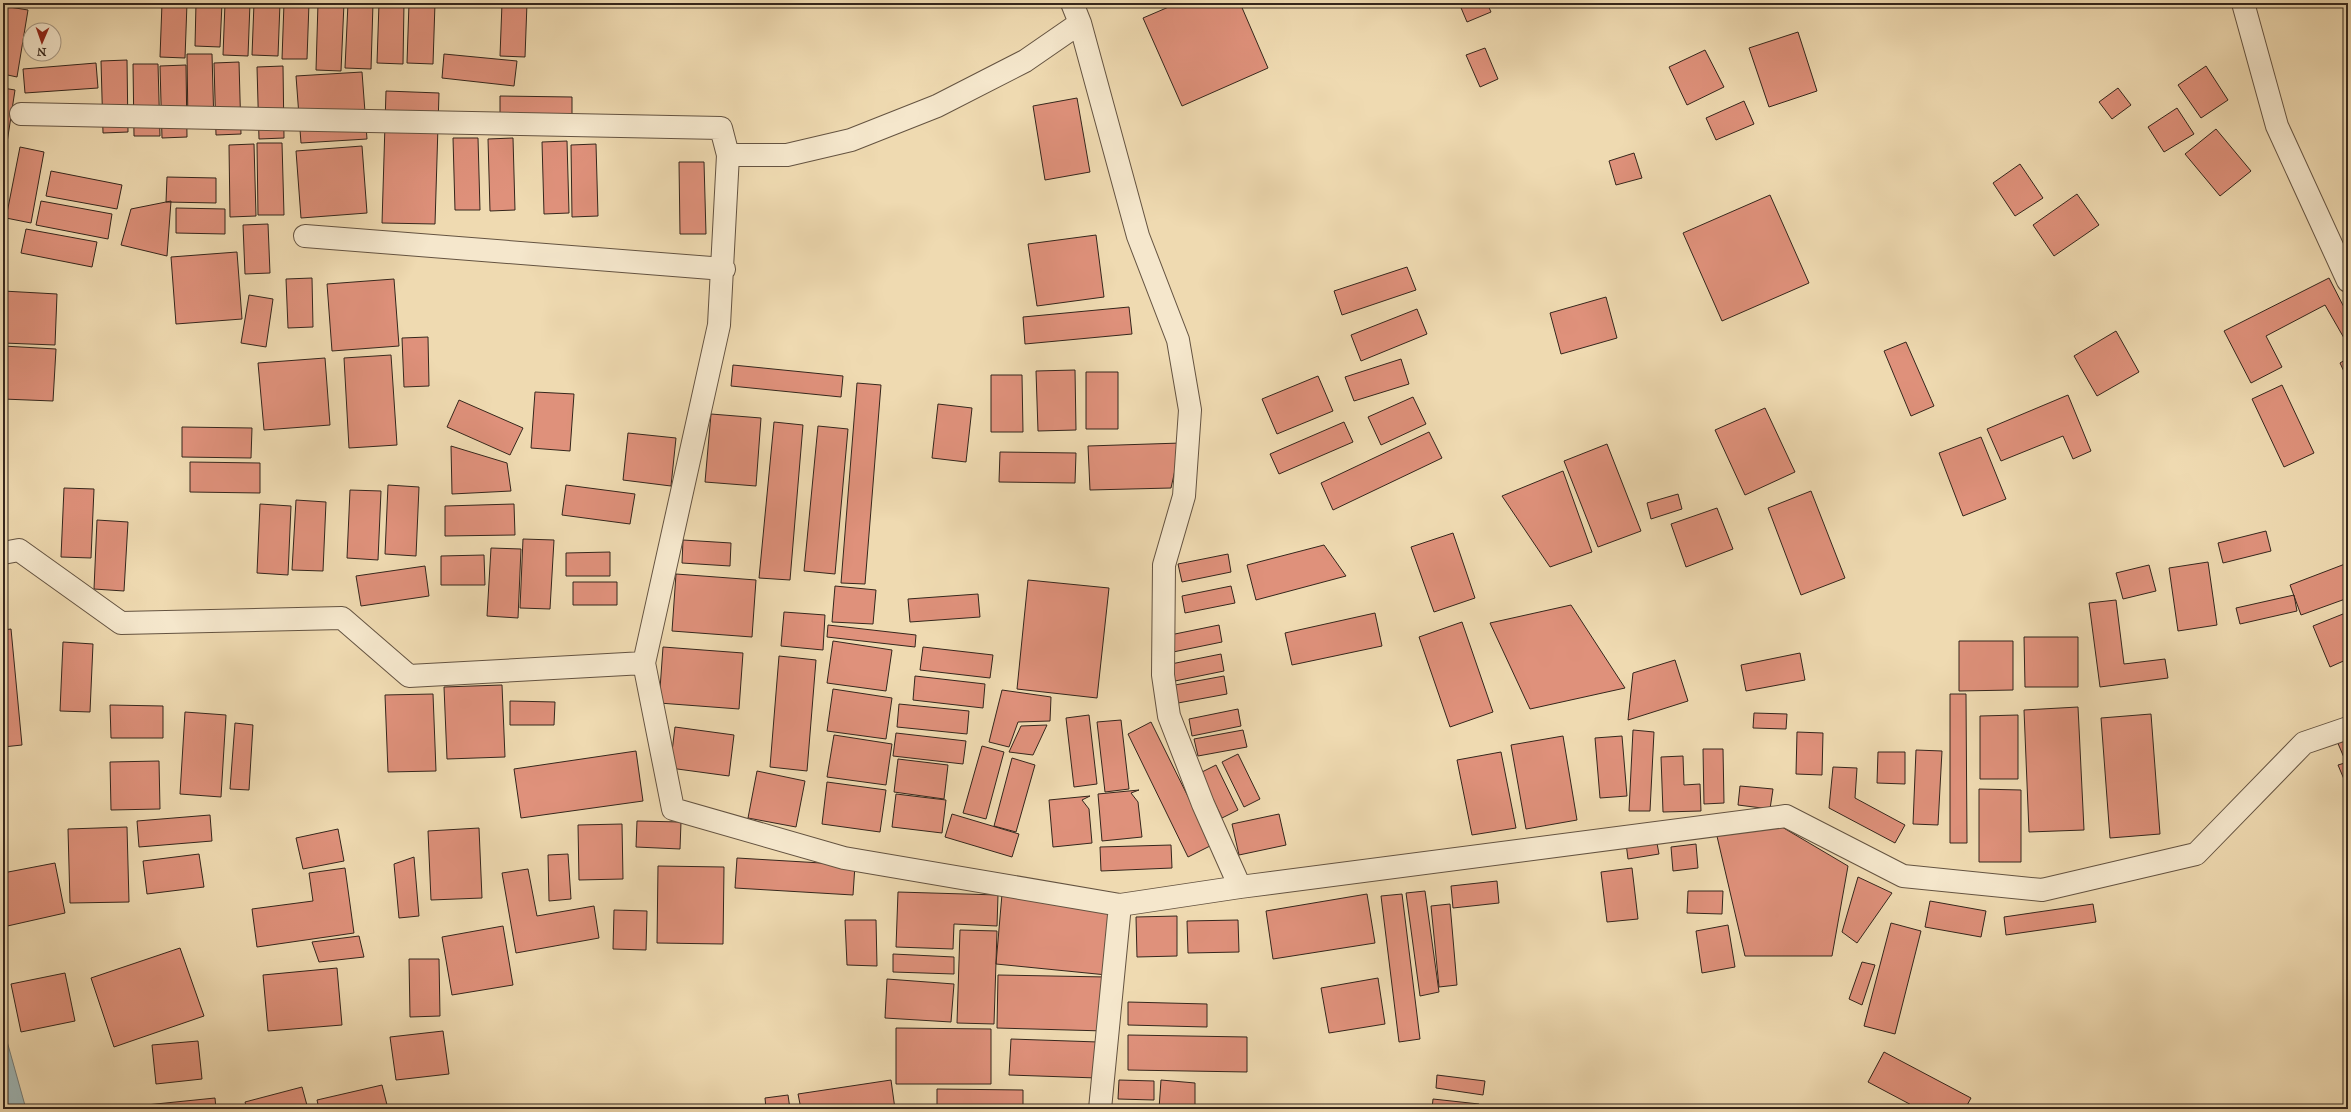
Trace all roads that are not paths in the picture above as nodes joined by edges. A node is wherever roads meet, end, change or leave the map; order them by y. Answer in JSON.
{"nodes":[{"id":1,"x":1072,"y":3,"type":"edge"},
{"id":2,"x":2243,"y":3,"type":"edge"},
{"id":3,"x":1080,"y":23,"type":"junction"},
{"id":4,"x":21,"y":114,"type":"dead end"},
{"id":5,"x":728,"y":155,"type":"junction"},
{"id":6,"x":305,"y":236,"type":"dead end"},
{"id":7,"x":724,"y":269,"type":"junction"},
{"id":8,"x":2348,"y":281,"type":"edge"},
{"id":9,"x":3,"y":553,"type":"edge"},
{"id":10,"x":644,"y":663,"type":"junction"},
{"id":11,"x":2348,"y":728,"type":"edge"},
{"id":12,"x":1240,"y":887,"type":"junction"},
{"id":13,"x":1120,"y":905,"type":"junction"},
{"id":14,"x":1100,"y":1109,"type":"edge"}],
"edges":[{"from":1,"to":3,"type":"street"},
{"from":2,"to":8,"type":"street"},
{"from":3,"to":5,"type":"street"},
{"from":3,"to":12,"type":"street"},
{"from":4,"to":5,"type":"street"},
{"from":5,"to":7,"type":"street"},
{"from":6,"to":7,"type":"street"},
{"from":7,"to":10,"type":"street"},
{"from":9,"to":10,"type":"street"},
{"from":10,"to":13,"type":"street"},
{"from":11,"to":12,"type":"street"},
{"from":12,"to":13,"type":"street"},
{"from":13,"to":14,"type":"street"}]}
